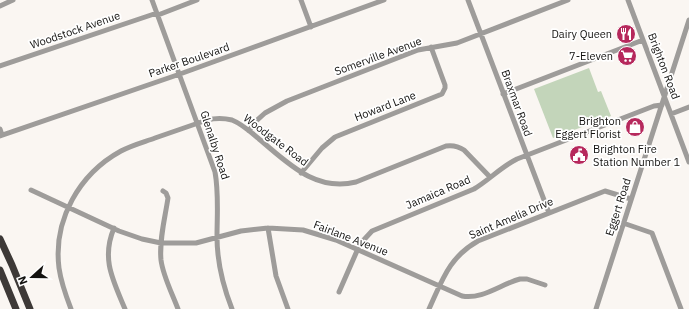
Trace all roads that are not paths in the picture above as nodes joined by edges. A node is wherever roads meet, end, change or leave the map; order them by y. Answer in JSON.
{"nodes":[{"id":1,"x":13,"y":0,"type":"edge"},
{"id":2,"x":152,"y":0,"type":"edge"},
{"id":3,"x":197,"y":0,"type":"edge"},
{"id":4,"x":300,"y":0,"type":"edge"},
{"id":5,"x":384,"y":0,"type":"edge"},
{"id":6,"x":468,"y":0,"type":"edge"},
{"id":7,"x":568,"y":0,"type":"edge"},
{"id":8,"x":628,"y":0,"type":"edge"},
{"id":9,"x":0,"y":6,"type":"edge"},
{"id":10,"x":158,"y":14,"type":"junction"},
{"id":11,"x":689,"y":20,"type":"edge"},
{"id":12,"x":311,"y":27,"type":"junction"},
{"id":13,"x":480,"y":34,"type":"junction"},
{"id":14,"x":643,"y":40,"type":"junction"},
{"id":15,"x":431,"y":47,"type":"junction"},
{"id":16,"x":0,"y":66,"type":"edge"},
{"id":17,"x":180,"y":74,"type":"junction"},
{"id":18,"x":503,"y":94,"type":"junction"},
{"id":19,"x":664,"y":97,"type":"junction"},
{"id":20,"x":662,"y":105,"type":"junction"},
{"id":21,"x":689,"y":107,"type":"edge"},
{"id":22,"x":671,"y":114,"type":"junction"},
{"id":23,"x":198,"y":123,"type":"junction"},
{"id":24,"x":0,"y":129,"type":"edge"},
{"id":25,"x":249,"y":131,"type":"junction"},
{"id":26,"x":1,"y":135,"type":"edge"},
{"id":27,"x":526,"y":155,"type":"junction"},
{"id":28,"x":689,"y":162,"type":"edge"},
{"id":29,"x":301,"y":173,"type":"junction"},
{"id":30,"x":490,"y":177,"type":"junction"},
{"id":31,"x":31,"y":190,"type":"dead end"},
{"id":32,"x":163,"y":191,"type":"dead end"},
{"id":33,"x":631,"y":199,"type":"junction"},
{"id":34,"x":68,"y":207,"type":"junction"},
{"id":35,"x":549,"y":213,"type":"junction"},
{"id":36,"x":623,"y":223,"type":"junction"},
{"id":37,"x":114,"y":228,"type":"junction"},
{"id":38,"x":268,"y":228,"type":"junction"},
{"id":39,"x":217,"y":238,"type":"junction"},
{"id":40,"x":0,"y":239,"type":"edge"},
{"id":41,"x":161,"y":243,"type":"junction"},
{"id":42,"x":358,"y":250,"type":"junction"},
{"id":43,"x":0,"y":270,"type":"edge"},
{"id":44,"x":545,"y":285,"type":"dead end"},
{"id":45,"x":440,"y":286,"type":"junction"},
{"id":46,"x":339,"y":292,"type":"dead end"},
{"id":47,"x":16,"y":309,"type":"edge"},
{"id":48,"x":30,"y":309,"type":"edge"},
{"id":49,"x":71,"y":309,"type":"edge"},
{"id":50,"x":125,"y":309,"type":"edge"},
{"id":51,"x":178,"y":309,"type":"edge"},
{"id":52,"x":232,"y":309,"type":"edge"},
{"id":53,"x":288,"y":309,"type":"edge"},
{"id":54,"x":429,"y":309,"type":"edge"},
{"id":55,"x":596,"y":309,"type":"edge"},
{"id":56,"x":681,"y":309,"type":"edge"}],
"edges":[{"from":1,"to":9,"type":"street"},
{"from":2,"to":10,"type":"street","name":"Glenalby Road"},
{"from":3,"to":10,"type":"street","name":"Woodstock Avenue"},
{"from":4,"to":12,"type":"street"},
{"from":5,"to":12,"type":"street","name":"Parker Boulevard"},
{"from":6,"to":13,"type":"street","name":"Braxmar Road"},
{"from":7,"to":13,"type":"street","name":"Somerville Avenue"},
{"from":8,"to":14,"type":"street","name":"Brighton Road"},
{"from":10,"to":16,"type":"street","name":"Woodstock Avenue"},
{"from":10,"to":17,"type":"street","name":"Glenalby Road"},
{"from":11,"to":19,"type":"street","name":"Eggert Road"},
{"from":12,"to":17,"type":"street","name":"Parker Boulevard"},
{"from":13,"to":15,"type":"street","name":"Somerville Avenue"},
{"from":13,"to":18,"type":"street","name":"Braxmar Road"},
{"from":14,"to":18,"type":"street"},
{"from":14,"to":19,"type":"street","name":"Brighton Road"},
{"from":15,"to":25,"type":"street","name":"Somerville Avenue"},
{"from":15,"to":29,"type":"street","name":"Howard Lane"},
{"from":17,"to":23,"type":"street","name":"Glenalby Road"},
{"from":17,"to":26,"type":"street","name":"Parker Boulevard"},
{"from":18,"to":27,"type":"street","name":"Braxmar Road"},
{"from":19,"to":20,"type":"street","name":"Eggert Road"},
{"from":19,"to":22,"type":"street","name":"Brighton Road"},
{"from":20,"to":27,"type":"street","name":"Jamaica Road"},
{"from":20,"to":33,"type":"street","name":"Eggert Road"},
{"from":21,"to":22,"type":"street"},
{"from":22,"to":28,"type":"street","name":"Brighton Road"},
{"from":23,"to":25,"type":"street","name":"Woodgate Road"},
{"from":23,"to":34,"type":"street","name":"Woodgate Road"},
{"from":23,"to":39,"type":"street","name":"Glenalby Road"},
{"from":24,"to":26,"type":"street"},
{"from":25,"to":29,"type":"street","name":"Woodgate Road"},
{"from":27,"to":30,"type":"street","name":"Jamaica Road"},
{"from":27,"to":35,"type":"street","name":"Braxmar Road"},
{"from":29,"to":30,"type":"street","name":"Woodgate Road"},
{"from":30,"to":42,"type":"street","name":"Jamaica Road"},
{"from":31,"to":34,"type":"street","name":"Fairlane Avenue"},
{"from":32,"to":41,"type":"street"},
{"from":33,"to":35,"type":"street","name":"Saint Amelia Drive"},
{"from":33,"to":36,"type":"street","name":"Eggert Road"},
{"from":34,"to":37,"type":"street","name":"Fairlane Avenue"},
{"from":34,"to":49,"type":"street","name":"Woodgate Road"},
{"from":35,"to":45,"type":"street","name":"Saint Amelia Drive"},
{"from":36,"to":55,"type":"street","name":"Eggert Road"},
{"from":36,"to":56,"type":"street"},
{"from":37,"to":41,"type":"street","name":"Fairlane Avenue"},
{"from":37,"to":50,"type":"street"},
{"from":38,"to":39,"type":"street","name":"Fairlane Avenue"},
{"from":38,"to":42,"type":"street","name":"Fairlane Avenue"},
{"from":38,"to":53,"type":"street"},
{"from":39,"to":41,"type":"street","name":"Fairlane Avenue"},
{"from":39,"to":52,"type":"street","name":"Glenalby Road"},
{"from":40,"to":48,"type":"highway"},
{"from":41,"to":51,"type":"street"},
{"from":42,"to":45,"type":"street","name":"Fairlane Avenue"},
{"from":42,"to":46,"type":"street","name":"Jamaica Road"},
{"from":43,"to":47,"type":"highway"},
{"from":44,"to":45,"type":"street","name":"Fairlane Avenue"},
{"from":45,"to":54,"type":"street","name":"Saint Amelia Drive"}]}
